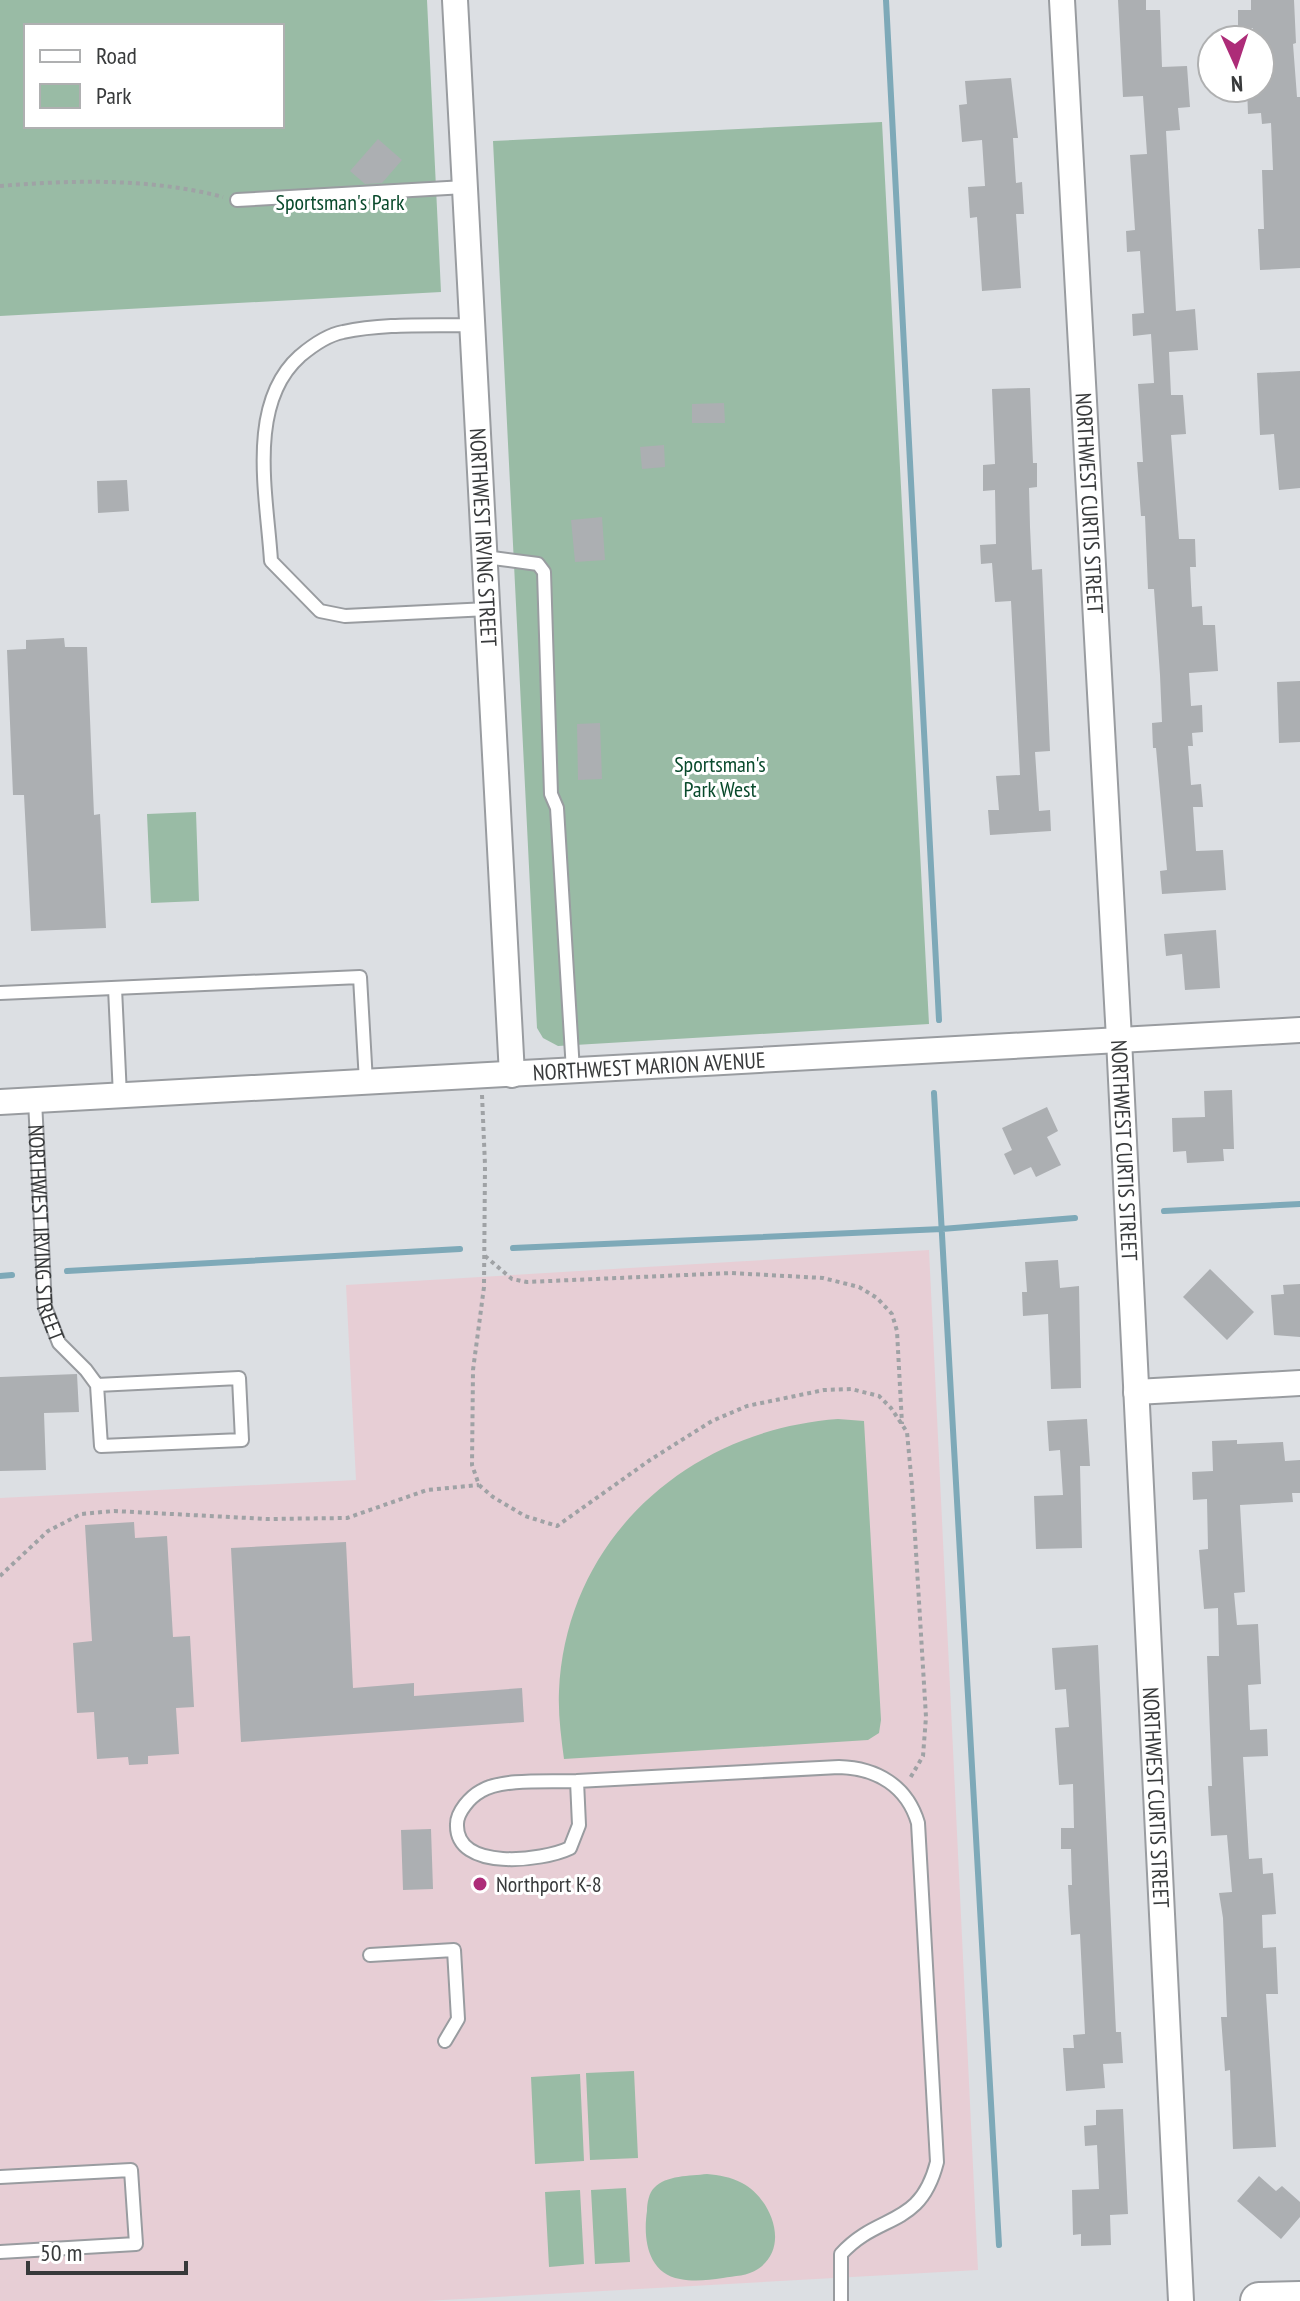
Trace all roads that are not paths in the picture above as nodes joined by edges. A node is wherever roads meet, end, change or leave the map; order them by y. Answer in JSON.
{"nodes":[{"id":1,"x":455,"y":0,"type":"edge"},
{"id":2,"x":1062,"y":0,"type":"edge"},
{"id":3,"x":465,"y":187,"type":"junction"},
{"id":4,"x":237,"y":200,"type":"road end"},
{"id":5,"x":472,"y":325,"type":"junction"},
{"id":6,"x":485,"y":557,"type":"junction"},
{"id":7,"x":488,"y":609,"type":"junction"},
{"id":8,"x":115,"y":988,"type":"junction"},
{"id":9,"x":0,"y":993,"type":"edge"},
{"id":10,"x":1300,"y":1030,"type":"edge"},
{"id":11,"x":1119,"y":1039,"type":"junction"},
{"id":12,"x":573,"y":1071,"type":"junction"},
{"id":13,"x":512,"y":1075,"type":"junction"},
{"id":14,"x":366,"y":1082,"type":"junction"},
{"id":15,"x":120,"y":1096,"type":"junction"},
{"id":16,"x":35,"y":1100,"type":"junction"},
{"id":17,"x":0,"y":1102,"type":"edge"},
{"id":18,"x":1300,"y":1383,"type":"edge"},
{"id":19,"x":97,"y":1385,"type":"junction"},
{"id":20,"x":1136,"y":1392,"type":"junction"},
{"id":21,"x":577,"y":1781,"type":"junction"},
{"id":22,"x":370,"y":1955,"type":"dead end"},
{"id":23,"x":445,"y":2041,"type":"dead end"},
{"id":24,"x":0,"y":2177,"type":"edge"},
{"id":25,"x":0,"y":2252,"type":"edge"},
{"id":26,"x":1300,"y":2300,"type":"edge"},
{"id":27,"x":841,"y":2301,"type":"edge"},
{"id":28,"x":1181,"y":2301,"type":"edge"},
{"id":29,"x":1259,"y":2301,"type":"edge"}],
"edges":[{"from":1,"to":3,"type":"street","name":"NORTHWEST IRVING STREET"},
{"from":2,"to":11,"type":"street","name":"NORTHWEST CURTIS STREET"},
{"from":3,"to":4,"type":"lane"},
{"from":3,"to":5,"type":"street","name":"NORTHWEST IRVING STREET"},
{"from":5,"to":6,"type":"street","name":"NORTHWEST IRVING STREET"},
{"from":5,"to":7,"type":"lane"},
{"from":6,"to":7,"type":"street","name":"NORTHWEST IRVING STREET"},
{"from":6,"to":12,"type":"lane"},
{"from":7,"to":13,"type":"street","name":"NORTHWEST IRVING STREET"},
{"from":8,"to":9,"type":"lane"},
{"from":8,"to":14,"type":"lane"},
{"from":8,"to":15,"type":"lane"},
{"from":10,"to":11,"type":"street","name":"NORTHWEST MARION AVENUE"},
{"from":11,"to":12,"type":"street","name":"NORTHWEST MARION AVENUE"},
{"from":11,"to":20,"type":"street","name":"NORTHWEST CURTIS STREET"},
{"from":12,"to":13,"type":"street","name":"NORTHWEST MARION AVENUE"},
{"from":13,"to":14,"type":"street","name":"NORTHWEST MARION AVENUE"},
{"from":14,"to":15,"type":"street","name":"NORTHWEST MARION AVENUE"},
{"from":15,"to":16,"type":"street","name":"NORTHWEST MARION AVENUE"},
{"from":16,"to":17,"type":"street","name":"NORTHWEST MARION AVENUE"},
{"from":16,"to":19,"type":"lane","name":"NORTHWEST IRVING STREET"},
{"from":18,"to":20,"type":"street"},
{"from":19,"to":19,"type":"lane"},
{"from":20,"to":28,"type":"street","name":"NORTHWEST CURTIS STREET"},
{"from":21,"to":21,"type":"lane"},
{"from":21,"to":27,"type":"lane"},
{"from":22,"to":23,"type":"lane"},
{"from":24,"to":25,"type":"lane"},
{"from":26,"to":29,"type":"street"}]}
